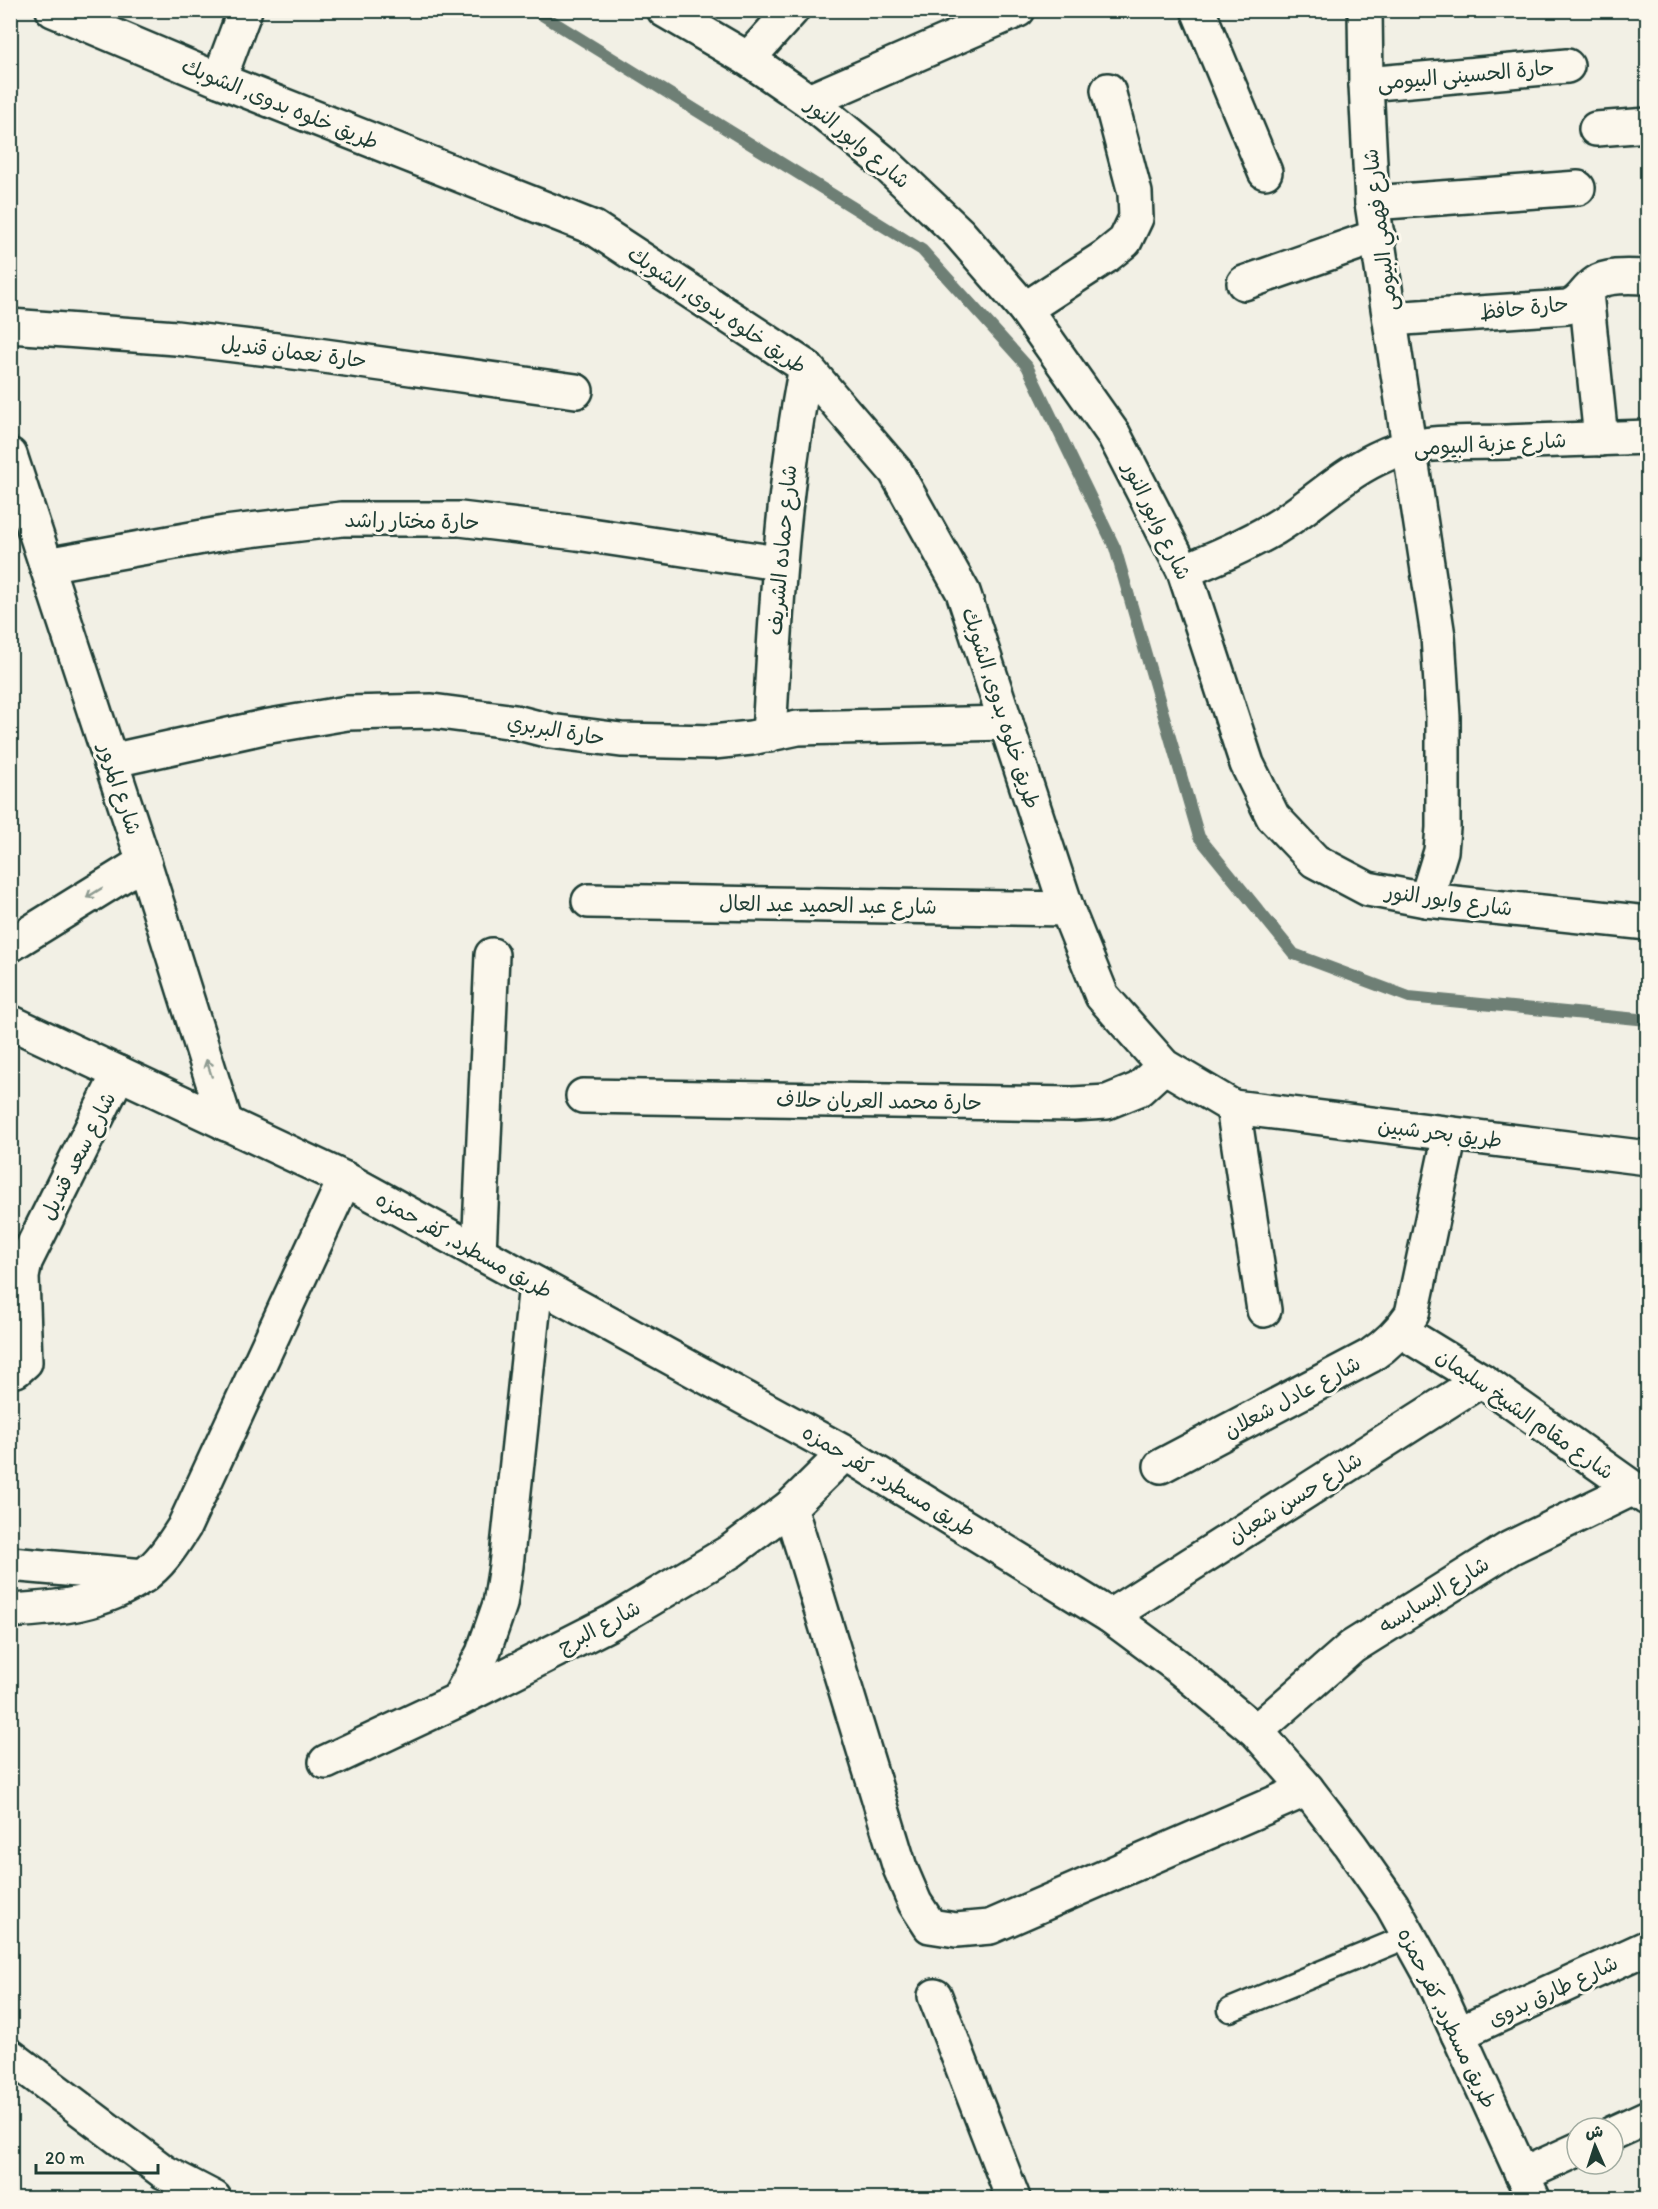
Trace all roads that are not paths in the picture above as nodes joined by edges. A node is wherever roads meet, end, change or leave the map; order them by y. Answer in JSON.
{"nodes":[{"id":1,"x":53,"y":10,"type":"edge"},
{"id":2,"x":664,"y":10,"type":"edge"},
{"id":3,"x":792,"y":10,"type":"edge"},
{"id":4,"x":1018,"y":10,"type":"edge"},
{"id":5,"x":1198,"y":10,"type":"edge"},
{"id":6,"x":1365,"y":10,"type":"edge"},
{"id":7,"x":244,"y":15,"type":"edge"},
{"id":8,"x":748,"y":60,"type":"junction"},
{"id":9,"x":1567,"y":66,"type":"dead end"},
{"id":10,"x":219,"y":80,"type":"junction"},
{"id":11,"x":1366,"y":84,"type":"junction"},
{"id":12,"x":1108,"y":90,"type":"dead end"},
{"id":13,"x":809,"y":101,"type":"junction"},
{"id":14,"x":1647,"y":125,"type":"edge"},
{"id":15,"x":1596,"y":129,"type":"dead end"},
{"id":16,"x":1264,"y":172,"type":"dead end"},
{"id":17,"x":1578,"y":188,"type":"dead end"},
{"id":18,"x":1372,"y":203,"type":"junction"},
{"id":19,"x":1378,"y":236,"type":"junction"},
{"id":20,"x":1647,"y":276,"type":"edge"},
{"id":21,"x":1244,"y":283,"type":"dead end"},
{"id":22,"x":1586,"y":293,"type":"junction"},
{"id":23,"x":1025,"y":309,"type":"junction"},
{"id":24,"x":1390,"y":319,"type":"junction"},
{"id":25,"x":10,"y":326,"type":"edge"},
{"id":26,"x":806,"y":367,"type":"junction"},
{"id":27,"x":576,"y":391,"type":"dead end"},
{"id":28,"x":1647,"y":437,"type":"edge"},
{"id":29,"x":1601,"y":439,"type":"junction"},
{"id":30,"x":1409,"y":447,"type":"junction"},
{"id":31,"x":10,"y":455,"type":"edge"},
{"id":32,"x":16,"y":488,"type":"edge"},
{"id":33,"x":778,"y":562,"type":"junction"},
{"id":34,"x":46,"y":565,"type":"junction"},
{"id":35,"x":1185,"y":571,"type":"junction"},
{"id":36,"x":1006,"y":723,"type":"junction"},
{"id":37,"x":769,"y":735,"type":"junction"},
{"id":38,"x":110,"y":761,"type":"junction"},
{"id":39,"x":144,"y":862,"type":"junction"},
{"id":40,"x":1426,"y":900,"type":"junction"},
{"id":41,"x":589,"y":902,"type":"dead end"},
{"id":42,"x":1067,"y":909,"type":"junction"},
{"id":43,"x":1647,"y":923,"type":"edge"},
{"id":44,"x":10,"y":945,"type":"edge"},
{"id":45,"x":492,"y":955,"type":"dead end"},
{"id":46,"x":10,"y":1022,"type":"edge"},
{"id":47,"x":1164,"y":1066,"type":"junction"},
{"id":48,"x":119,"y":1073,"type":"junction"},
{"id":49,"x":583,"y":1096,"type":"dead end"},
{"id":50,"x":1233,"y":1107,"type":"junction"},
{"id":51,"x":226,"y":1124,"type":"junction"},
{"id":52,"x":1450,"y":1134,"type":"junction"},
{"id":53,"x":1647,"y":1158,"type":"edge"},
{"id":54,"x":345,"y":1179,"type":"junction"},
{"id":55,"x":479,"y":1253,"type":"junction"},
{"id":56,"x":536,"y":1284,"type":"junction"},
{"id":57,"x":1264,"y":1310,"type":"dead end"},
{"id":58,"x":1406,"y":1322,"type":"junction"},
{"id":59,"x":10,"y":1370,"type":"edge"},
{"id":60,"x":1481,"y":1380,"type":"junction"},
{"id":61,"x":845,"y":1453,"type":"junction"},
{"id":62,"x":1161,"y":1466,"type":"dead end"},
{"id":63,"x":1640,"y":1494,"type":"edge"},
{"id":64,"x":790,"y":1507,"type":"junction"},
{"id":65,"x":10,"y":1564,"type":"edge"},
{"id":66,"x":144,"y":1576,"type":"junction"},
{"id":67,"x":10,"y":1611,"type":"edge"},
{"id":68,"x":1110,"y":1616,"type":"junction"},
{"id":69,"x":459,"y":1700,"type":"junction"},
{"id":70,"x":1256,"y":1731,"type":"junction"},
{"id":71,"x":326,"y":1762,"type":"dead end"},
{"id":72,"x":1307,"y":1789,"type":"junction"},
{"id":73,"x":1409,"y":1936,"type":"junction"},
{"id":74,"x":1647,"y":1947,"type":"edge"},
{"id":75,"x":935,"y":1996,"type":"dead end"},
{"id":76,"x":1230,"y":2010,"type":"dead end"},
{"id":77,"x":1458,"y":2034,"type":"junction"},
{"id":78,"x":10,"y":2056,"type":"edge"},
{"id":79,"x":1647,"y":2117,"type":"edge"},
{"id":80,"x":1625,"y":2127,"type":"edge"},
{"id":81,"x":1565,"y":2159,"type":"edge"},
{"id":82,"x":1527,"y":2187,"type":"edge"},
{"id":83,"x":214,"y":2199,"type":"edge"},
{"id":84,"x":1013,"y":2199,"type":"edge"}],
"edges":[{"from":1,"to":10,"type":"street","name":"طريق خلوه بدوى, الشوبك"},
{"from":2,"to":8,"type":"street","name":"شارع وابور النور"},
{"from":3,"to":8,"type":"street"},
{"from":4,"to":13,"type":"street"},
{"from":5,"to":16,"type":"street"},
{"from":6,"to":11,"type":"street","name":"شارع فهمي البيومى"},
{"from":7,"to":10,"type":"street"},
{"from":8,"to":13,"type":"street","name":"شارع وابور النور"},
{"from":9,"to":11,"type":"street","name":"حارة الحسينى البيومى"},
{"from":10,"to":26,"type":"street","name":"طريق خلوه بدوى, الشوبك"},
{"from":11,"to":18,"type":"street","name":"شارع فهمي البيومى"},
{"from":12,"to":23,"type":"street"},
{"from":13,"to":23,"type":"street","name":"شارع وابور النور"},
{"from":14,"to":15,"type":"street"},
{"from":17,"to":18,"type":"street"},
{"from":18,"to":19,"type":"street","name":"شارع فهمي البيومى"},
{"from":19,"to":21,"type":"street"},
{"from":19,"to":24,"type":"street","name":"شارع فهمي البيومى"},
{"from":20,"to":22,"type":"street","name":"حارة حافظ"},
{"from":22,"to":24,"type":"street","name":"حارة حافظ"},
{"from":22,"to":29,"type":"street"},
{"from":23,"to":35,"type":"street","name":"شارع وابور النور"},
{"from":24,"to":30,"type":"street","name":"شارع فهمي البيومى"},
{"from":25,"to":27,"type":"street","name":"حارة نعمان قنديل"},
{"from":26,"to":33,"type":"street","name":"شارع حماده الشريف"},
{"from":26,"to":36,"type":"street","name":"طريق خلوه بدوى, الشوبك"},
{"from":28,"to":29,"type":"street","name":"شارع عزبة البيومى"},
{"from":29,"to":30,"type":"street","name":"شارع عزبة البيومى"},
{"from":30,"to":35,"type":"street","name":"شارع عزبة البيومى"},
{"from":30,"to":40,"type":"street","name":"شارع فهمي البيومى"},
{"from":31,"to":32,"type":"street","name":"شارع المرور"},
{"from":32,"to":34,"type":"street","name":"شارع المرور"},
{"from":33,"to":34,"type":"street","name":"حارة مختار راشد"},
{"from":33,"to":37,"type":"street","name":"شارع حماده الشريف"},
{"from":34,"to":38,"type":"street","name":"شارع المرور"},
{"from":35,"to":40,"type":"street","name":"شارع وابور النور"},
{"from":36,"to":37,"type":"street","name":"حارة البربري"},
{"from":36,"to":42,"type":"street","name":"طريق خلوه بدوى, الشوبك"},
{"from":37,"to":38,"type":"street","name":"حارة البربري"},
{"from":38,"to":39,"type":"street","name":"شارع المرور"},
{"from":39,"to":44,"type":"street","one_way":true},
{"from":51,"to":39,"type":"street","name":"شارع المرور","one_way":true},
{"from":40,"to":43,"type":"street","name":"شارع وابور النور"},
{"from":41,"to":42,"type":"street","name":"شارع عبد الحميد عبد العال"},
{"from":42,"to":47,"type":"street","name":"طريق خلوه بدوى, الشوبك"},
{"from":45,"to":55,"type":"street"},
{"from":46,"to":48,"type":"street","name":"طريق مسطرد, كفر حمزه"},
{"from":47,"to":49,"type":"street","name":"حارة محمد العريان حلاف"},
{"from":47,"to":50,"type":"street","name":"طريق خلوه بدوى, الشوبك"},
{"from":48,"to":51,"type":"street","name":"طريق مسطرد, كفر حمزه"},
{"from":48,"to":59,"type":"street","name":"شارع سعد قنديل"},
{"from":50,"to":52,"type":"street","name":"طريق بحر شبين"},
{"from":50,"to":57,"type":"street"},
{"from":51,"to":54,"type":"street","name":"طريق مسطرد, كفر حمزه"},
{"from":52,"to":53,"type":"street","name":"طريق بحر شبين"},
{"from":52,"to":58,"type":"street"},
{"from":54,"to":55,"type":"street","name":"طريق مسطرد, كفر حمزه"},
{"from":54,"to":66,"type":"street"},
{"from":55,"to":56,"type":"street","name":"طريق مسطرد, كفر حمزه"},
{"from":56,"to":61,"type":"street","name":"طريق مسطرد, كفر حمزه"},
{"from":56,"to":69,"type":"street"},
{"from":58,"to":60,"type":"street","name":"شارع مقام الشيخ سليمان"},
{"from":58,"to":62,"type":"street","name":"شارع عادل شعلان"},
{"from":60,"to":63,"type":"street","name":"شارع مقام الشيخ سليمان"},
{"from":60,"to":68,"type":"street","name":"شارع حسن شعبان"},
{"from":61,"to":64,"type":"street","name":"شارع البرج"},
{"from":61,"to":68,"type":"street","name":"طريق مسطرد, كفر حمزه"},
{"from":63,"to":70,"type":"street","name":"شارع البسابسه"},
{"from":64,"to":69,"type":"street","name":"شارع البرج"},
{"from":64,"to":72,"type":"street"},
{"from":65,"to":66,"type":"street"},
{"from":66,"to":67,"type":"street"},
{"from":68,"to":70,"type":"street","name":"طريق مسطرد, كفر حمزه"},
{"from":69,"to":71,"type":"street","name":"شارع البرج"},
{"from":70,"to":72,"type":"street","name":"طريق مسطرد, كفر حمزه"},
{"from":72,"to":73,"type":"street","name":"طريق مسطرد, كفر حمزه"},
{"from":73,"to":76,"type":"lane"},
{"from":73,"to":77,"type":"street","name":"طريق مسطرد, كفر حمزه"},
{"from":74,"to":77,"type":"street","name":"شارع طارق بدوى"},
{"from":75,"to":84,"type":"street"},
{"from":77,"to":82,"type":"street","name":"طريق مسطرد, كفر حمزه"},
{"from":78,"to":83,"type":"street"},
{"from":79,"to":80,"type":"street"},
{"from":81,"to":82,"type":"street"}]}
